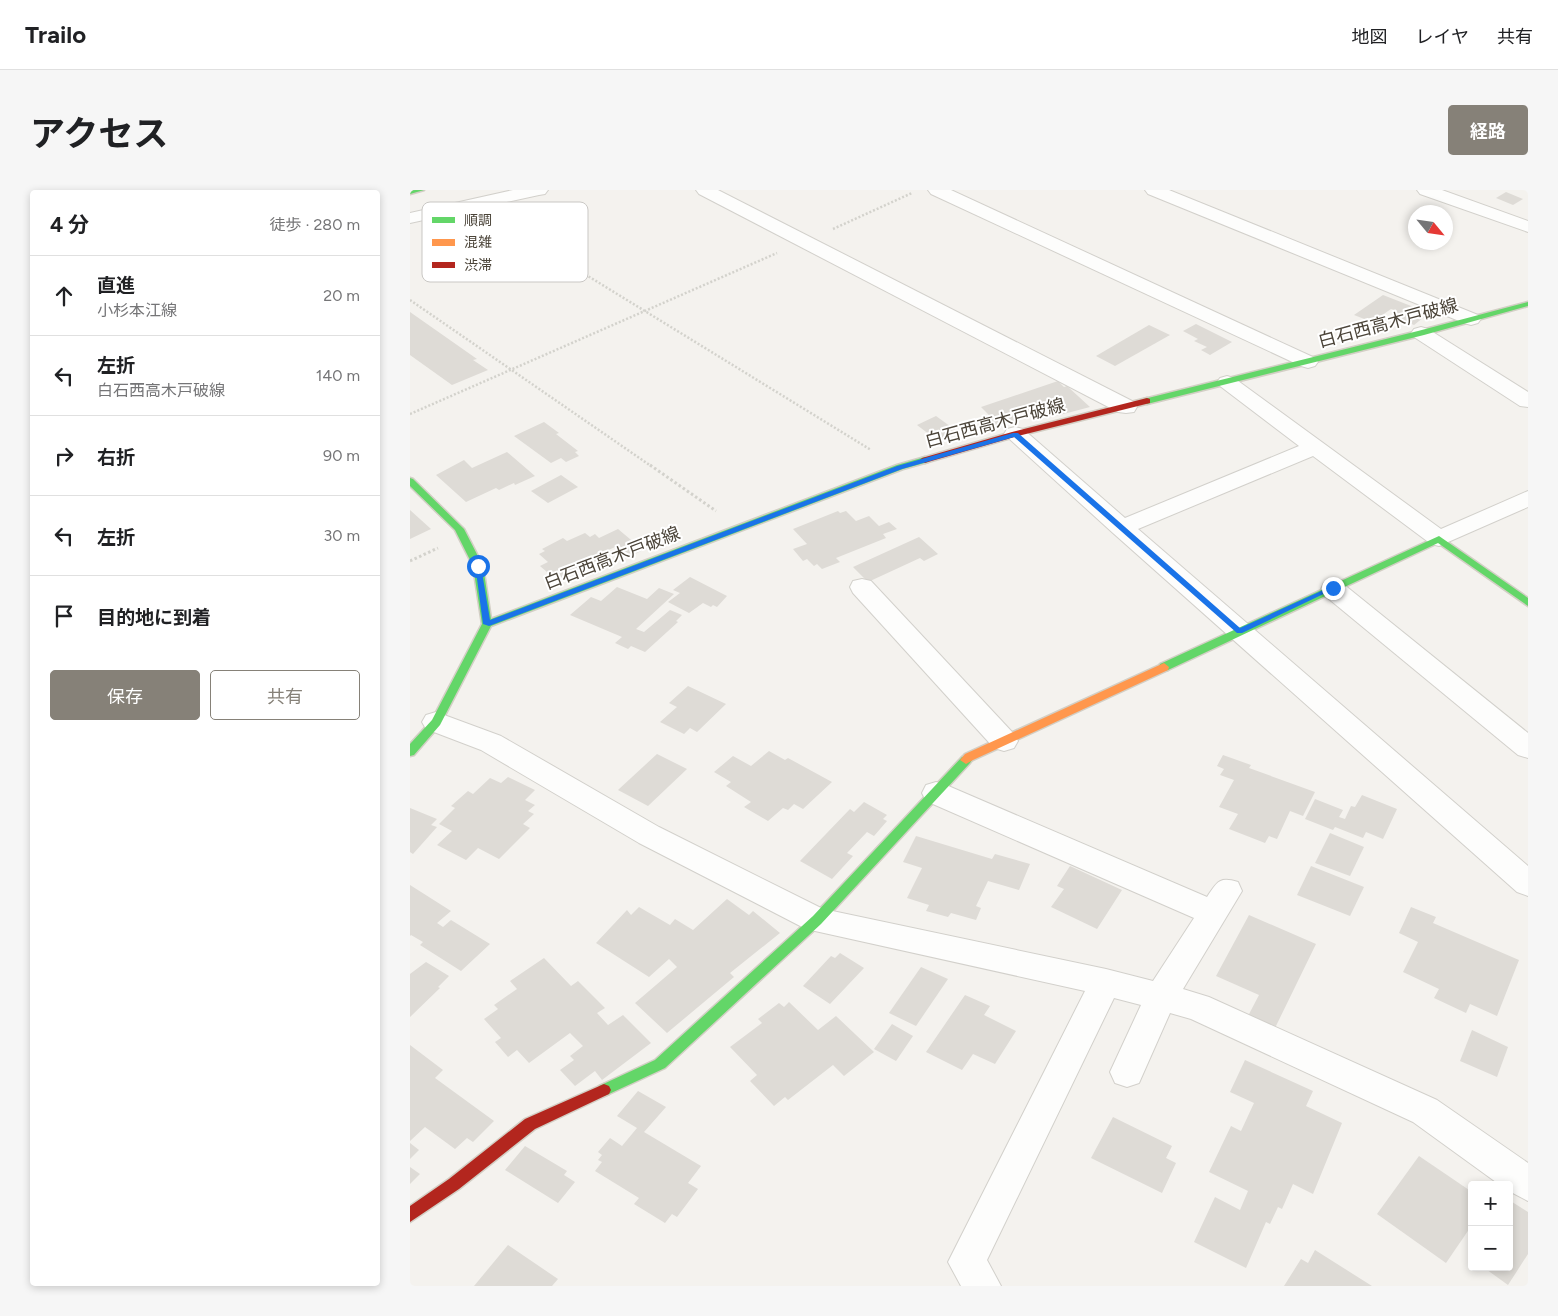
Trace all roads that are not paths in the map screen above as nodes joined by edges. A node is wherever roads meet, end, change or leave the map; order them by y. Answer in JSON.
{"nodes":[{"id":1,"x":420,"y":190,"type":"edge"},
{"id":2,"x":539,"y":190,"type":"edge"},
{"id":3,"x":705,"y":190,"type":"edge"},
{"id":4,"x":937,"y":190,"type":"edge"},
{"id":5,"x":1154,"y":190,"type":"edge"},
{"id":6,"x":1426,"y":190,"type":"edge"},
{"id":7,"x":411,"y":191,"type":"edge"},
{"id":8,"x":479,"y":202,"type":"edge"},
{"id":9,"x":1528,"y":227,"type":"edge"},
{"id":10,"x":1528,"y":304,"type":"edge"},
{"id":11,"x":1472,"y":319,"type":"junction"},
{"id":12,"x":1421,"y":333,"type":"junction"},
{"id":13,"x":1308,"y":362,"type":"junction"},
{"id":14,"x":1227,"y":382,"type":"junction"},
{"id":15,"x":1528,"y":400,"type":"edge"},
{"id":16,"x":1126,"y":407,"type":"junction"},
{"id":17,"x":1015,"y":434,"type":"junction"},
{"id":18,"x":1315,"y":447,"type":"junction"},
{"id":19,"x":410,"y":481,"type":"edge"},
{"id":20,"x":1528,"y":498,"type":"edge"},
{"id":21,"x":1121,"y":528,"type":"junction"},
{"id":22,"x":1439,"y":540,"type":"junction"},
{"id":23,"x":862,"y":587,"type":"dead end"},
{"id":24,"x":1333,"y":588,"type":"junction"},
{"id":25,"x":1528,"y":603,"type":"edge"},
{"id":26,"x":487,"y":624,"type":"junction"},
{"id":27,"x":1240,"y":631,"type":"junction"},
{"id":28,"x":436,"y":722,"type":"junction"},
{"id":29,"x":1004,"y":740,"type":"junction"},
{"id":30,"x":1528,"y":748,"type":"edge"},
{"id":31,"x":410,"y":752,"type":"edge"},
{"id":32,"x":936,"y":793,"type":"junction"},
{"id":33,"x":1528,"y":884,"type":"edge"},
{"id":34,"x":817,"y":920,"type":"junction"},
{"id":35,"x":1106,"y":982,"type":"junction"},
{"id":36,"x":1161,"y":997,"type":"junction"},
{"id":37,"x":1127,"y":1072,"type":"dead end"},
{"id":38,"x":1528,"y":1184,"type":"edge"},
{"id":39,"x":410,"y":1215,"type":"edge"},
{"id":40,"x":982,"y":1286,"type":"edge"}],
"edges":[{"from":1,"to":7,"type":"main road"},
{"from":2,"to":8,"type":"street"},
{"from":3,"to":16,"type":"street"},
{"from":4,"to":13,"type":"street"},
{"from":5,"to":11,"type":"street"},
{"from":6,"to":9,"type":"street"},
{"from":10,"to":11,"type":"main road","name":"白石西高木戸破線"},
{"from":11,"to":12,"type":"main road","name":"白石西高木戸破線"},
{"from":12,"to":13,"type":"main road","name":"白石西高木戸破線"},
{"from":12,"to":15,"type":"street"},
{"from":13,"to":14,"type":"main road","name":"白石西高木戸破線"},
{"from":14,"to":16,"type":"main road","name":"白石西高木戸破線"},
{"from":14,"to":18,"type":"street"},
{"from":16,"to":17,"type":"main road","name":"白石西高木戸破線"},
{"from":17,"to":21,"type":"street"},
{"from":17,"to":26,"type":"main road","name":"白石西高木戸破線"},
{"from":18,"to":21,"type":"street"},
{"from":18,"to":22,"type":"street"},
{"from":19,"to":26,"type":"main road"},
{"from":20,"to":22,"type":"street"},
{"from":21,"to":27,"type":"street"},
{"from":22,"to":24,"type":"main road"},
{"from":22,"to":25,"type":"main road"},
{"from":23,"to":29,"type":"street"},
{"from":24,"to":27,"type":"main road"},
{"from":24,"to":30,"type":"street"},
{"from":26,"to":28,"type":"main road"},
{"from":27,"to":29,"type":"main road"},
{"from":27,"to":33,"type":"street"},
{"from":28,"to":31,"type":"main road"},
{"from":28,"to":34,"type":"street"},
{"from":29,"to":32,"type":"main road"},
{"from":32,"to":34,"type":"main road"},
{"from":32,"to":36,"type":"street"},
{"from":34,"to":35,"type":"street"},
{"from":34,"to":39,"type":"main road"},
{"from":35,"to":36,"type":"street"},
{"from":35,"to":40,"type":"street"},
{"from":36,"to":37,"type":"street"},
{"from":36,"to":38,"type":"street"}]}
